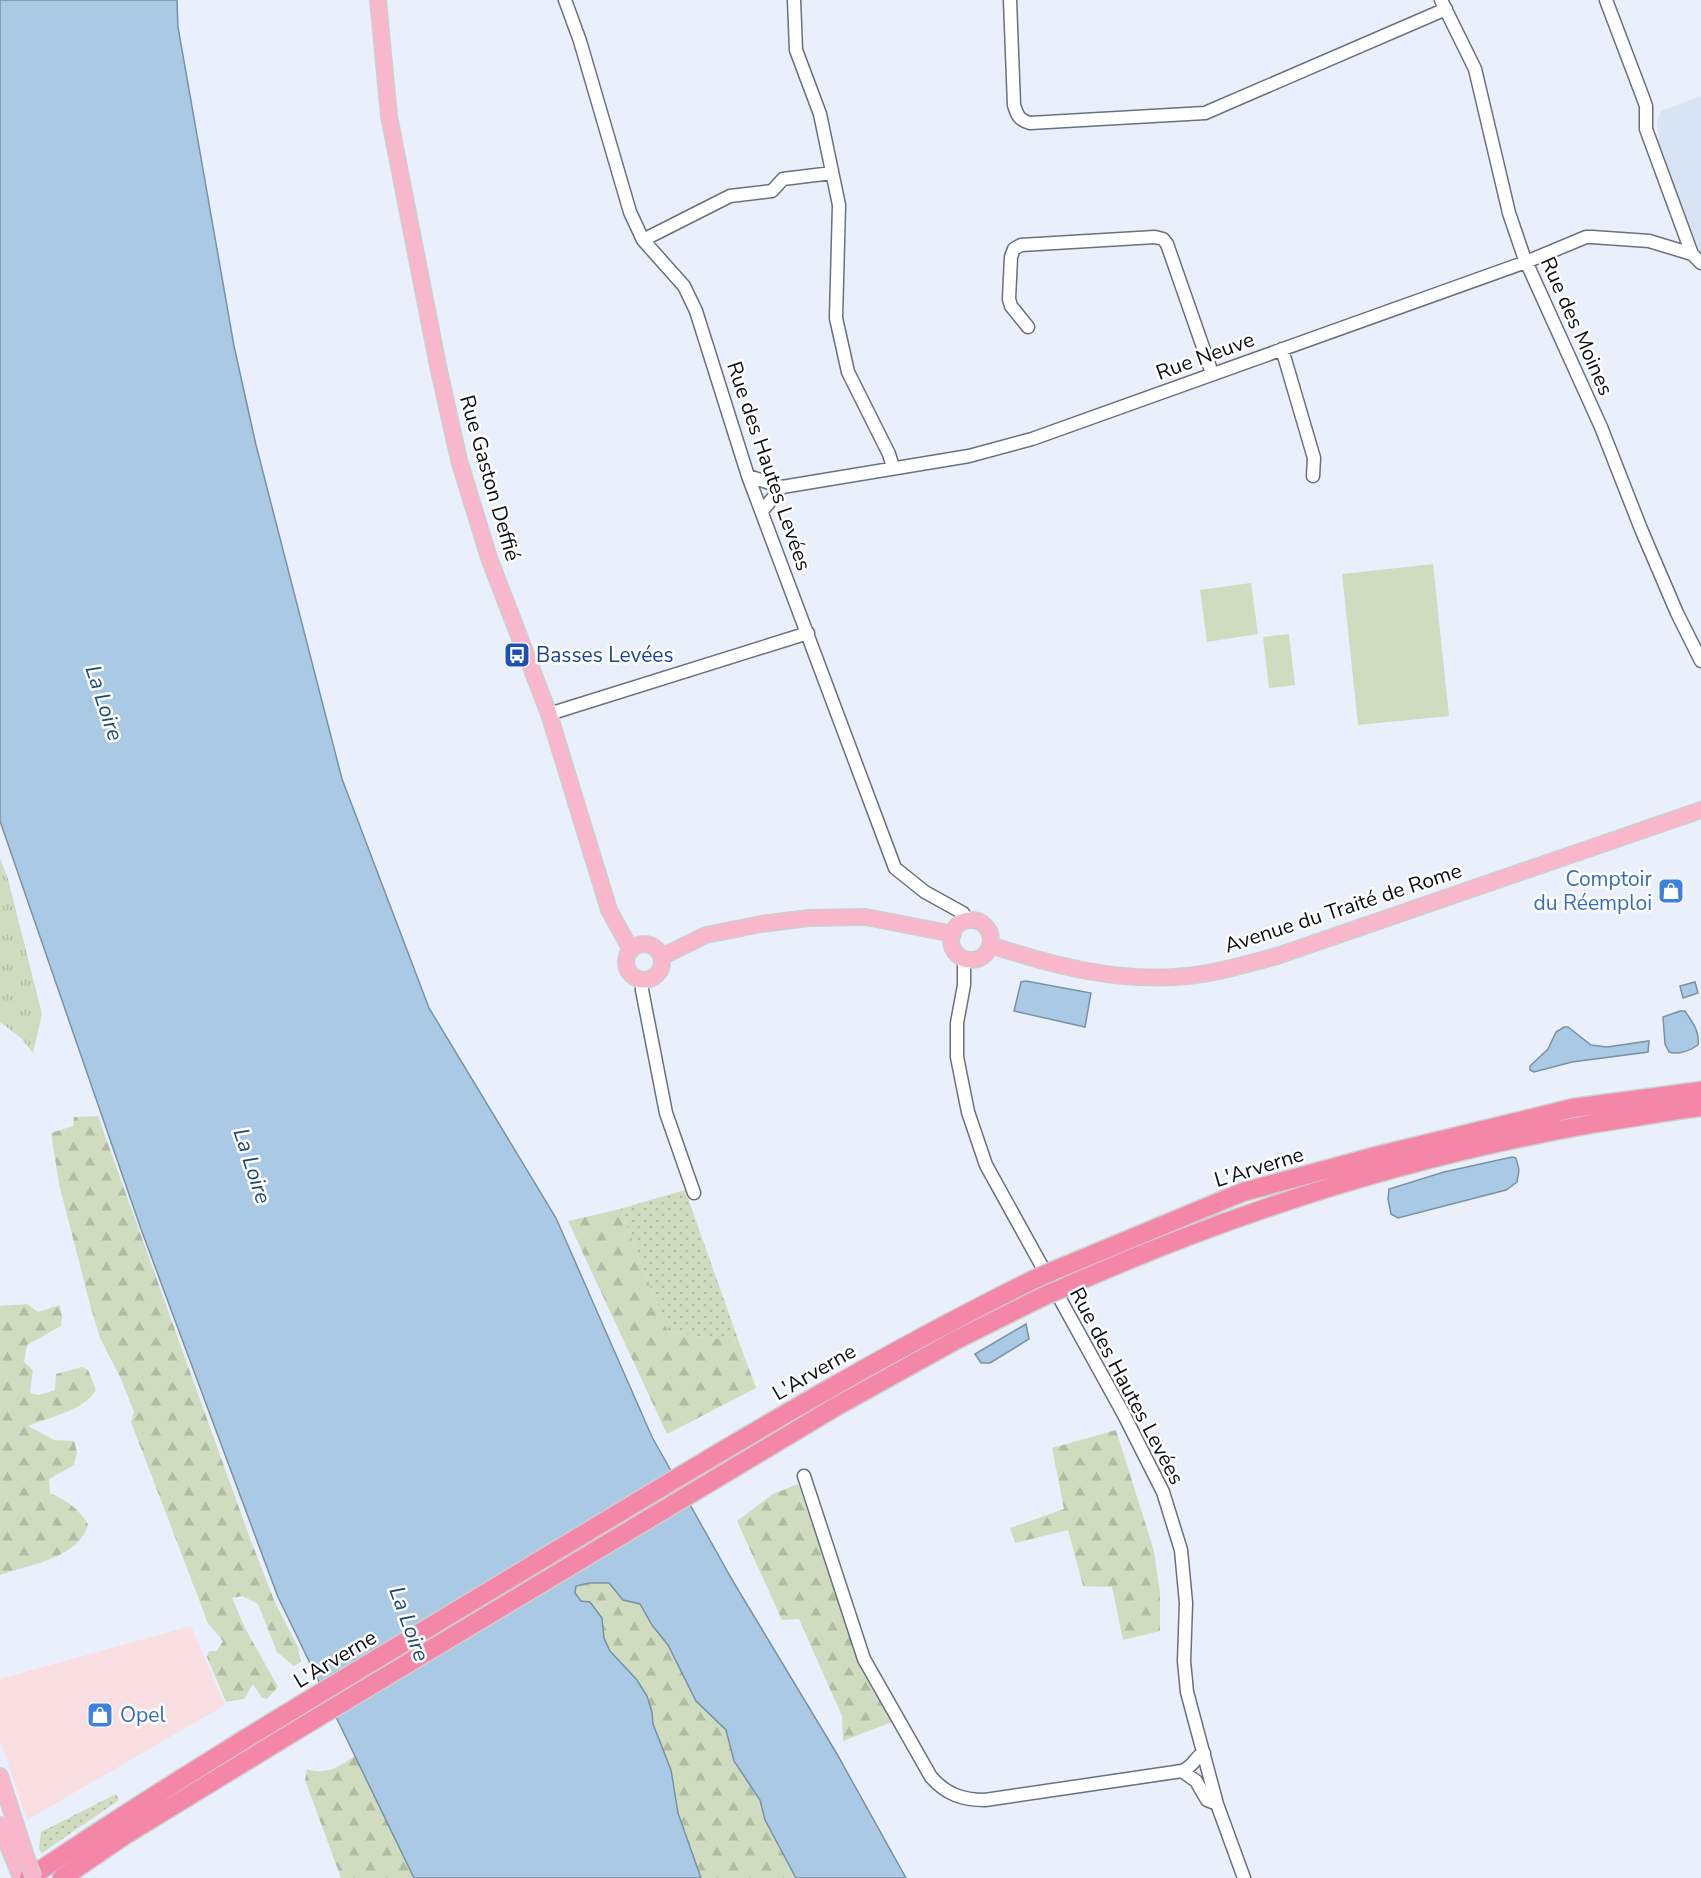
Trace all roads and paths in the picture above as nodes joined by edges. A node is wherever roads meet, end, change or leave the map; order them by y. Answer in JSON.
{"nodes":[{"id":1,"x":378,"y":0,"type":"edge"},
{"id":2,"x":565,"y":0,"type":"edge"},
{"id":3,"x":794,"y":0,"type":"edge"},
{"id":4,"x":1010,"y":0,"type":"edge"},
{"id":5,"x":1606,"y":0,"type":"edge"},
{"id":6,"x":1444,"y":4,"type":"edge"},
{"id":7,"x":832,"y":173,"type":"junction"},
{"id":8,"x":643,"y":240,"type":"junction"},
{"id":9,"x":1692,"y":254,"type":"junction"},
{"id":10,"x":1526,"y":262,"type":"junction"},
{"id":11,"x":1701,"y":263,"type":"edge"},
{"id":12,"x":1028,"y":327,"type":"dead end"},
{"id":13,"x":1282,"y":349,"type":"junction"},
{"id":14,"x":1212,"y":373,"type":"junction"},
{"id":15,"x":893,"y":467,"type":"junction"},
{"id":16,"x":748,"y":476,"type":"junction"},
{"id":17,"x":1313,"y":476,"type":"dead end"},
{"id":18,"x":782,"y":487,"type":"junction"},
{"id":19,"x":762,"y":511,"type":"junction"},
{"id":20,"x":808,"y":633,"type":"junction"},
{"id":21,"x":1701,"y":662,"type":"edge"},
{"id":22,"x":549,"y":714,"type":"junction"},
{"id":23,"x":1701,"y":810,"type":"edge"},
{"id":24,"x":968,"y":921,"type":"junction"},
{"id":25,"x":953,"y":933,"type":"junction"},
{"id":26,"x":990,"y":945,"type":"junction"},
{"id":27,"x":631,"y":950,"type":"junction"},
{"id":28,"x":661,"y":957,"type":"junction"},
{"id":29,"x":964,"y":958,"type":"junction"},
{"id":30,"x":642,"y":980,"type":"junction"},
{"id":31,"x":1701,"y":1090,"type":"edge"},
{"id":32,"x":1701,"y":1107,"type":"edge"},
{"id":33,"x":694,"y":1193,"type":"dead end"},
{"id":34,"x":804,"y":1476,"type":"dead end"},
{"id":35,"x":1204,"y":1752,"type":"junction"},
{"id":36,"x":1182,"y":1771,"type":"junction"},
{"id":37,"x":0,"y":1779,"type":"edge"},
{"id":38,"x":1217,"y":1804,"type":"junction"},
{"id":39,"x":4,"y":1825,"type":"edge"},
{"id":40,"x":6,"y":1853,"type":"edge"},
{"id":41,"x":24,"y":1873,"type":"edge"},
{"id":42,"x":34,"y":1878,"type":"edge"},
{"id":43,"x":62,"y":1878,"type":"edge"},
{"id":44,"x":1244,"y":1878,"type":"edge"}],
"edges":[{"from":1,"to":22,"type":"main road","name":"Rue Gaston Deffié"},
{"from":2,"to":8,"type":"street","name":"Rue des Hautes Levées"},
{"from":3,"to":7,"type":"street"},
{"from":4,"to":6,"type":"street"},
{"from":5,"to":9,"type":"street"},
{"from":6,"to":10,"type":"street","name":"Rue des Moines"},
{"from":7,"to":8,"type":"street"},
{"from":7,"to":15,"type":"street"},
{"from":8,"to":16,"type":"street","name":"Rue des Hautes Levées"},
{"from":9,"to":10,"type":"street","name":"Rue Neuve"},
{"from":9,"to":11,"type":"street"},
{"from":10,"to":13,"type":"street","name":"Rue Neuve"},
{"from":10,"to":21,"type":"street","name":"Rue des Moines"},
{"from":12,"to":14,"type":"street"},
{"from":13,"to":14,"type":"street","name":"Rue Neuve"},
{"from":13,"to":17,"type":"street"},
{"from":14,"to":15,"type":"street","name":"Rue Neuve"},
{"from":15,"to":18,"type":"street","name":"Rue Neuve"},
{"from":16,"to":18,"type":"street"},
{"from":16,"to":19,"type":"street","name":"Rue des Hautes Levées"},
{"from":18,"to":19,"type":"street"},
{"from":19,"to":20,"type":"street","name":"Rue des Hautes Levées"},
{"from":20,"to":22,"type":"street"},
{"from":20,"to":24,"type":"street","name":"Rue des Hautes Levées"},
{"from":22,"to":27,"type":"main road","name":"Rue Gaston Deffié"},
{"from":23,"to":26,"type":"main road","name":"Avenue du Traité de Rome"},
{"from":24,"to":25,"type":"main road"},
{"from":24,"to":26,"type":"main road"},
{"from":25,"to":28,"type":"main road"},
{"from":25,"to":29,"type":"main road"},
{"from":26,"to":29,"type":"main road"},
{"from":27,"to":28,"type":"main road"},
{"from":27,"to":30,"type":"main road"},
{"from":28,"to":30,"type":"main road"},
{"from":29,"to":35,"type":"street","name":"Rue des Hautes Levées"},
{"from":30,"to":33,"type":"street"},
{"from":31,"to":41,"type":"highway","name":"L'Arverne","bridge":true},
{"from":32,"to":43,"type":"highway","name":"L'Arverne","bridge":true},
{"from":34,"to":36,"type":"street"},
{"from":35,"to":36,"type":"street"},
{"from":35,"to":38,"type":"street","name":"Rue des Hautes Levées"},
{"from":36,"to":38,"type":"street"},
{"from":37,"to":39,"type":"main road"},
{"from":38,"to":44,"type":"street","name":"Rue des Hautes Levées"},
{"from":39,"to":40,"type":"main road"},
{"from":39,"to":41,"type":"main road"},
{"from":40,"to":41,"type":"main road"},
{"from":41,"to":42,"type":"main road","bridge":true}]}
